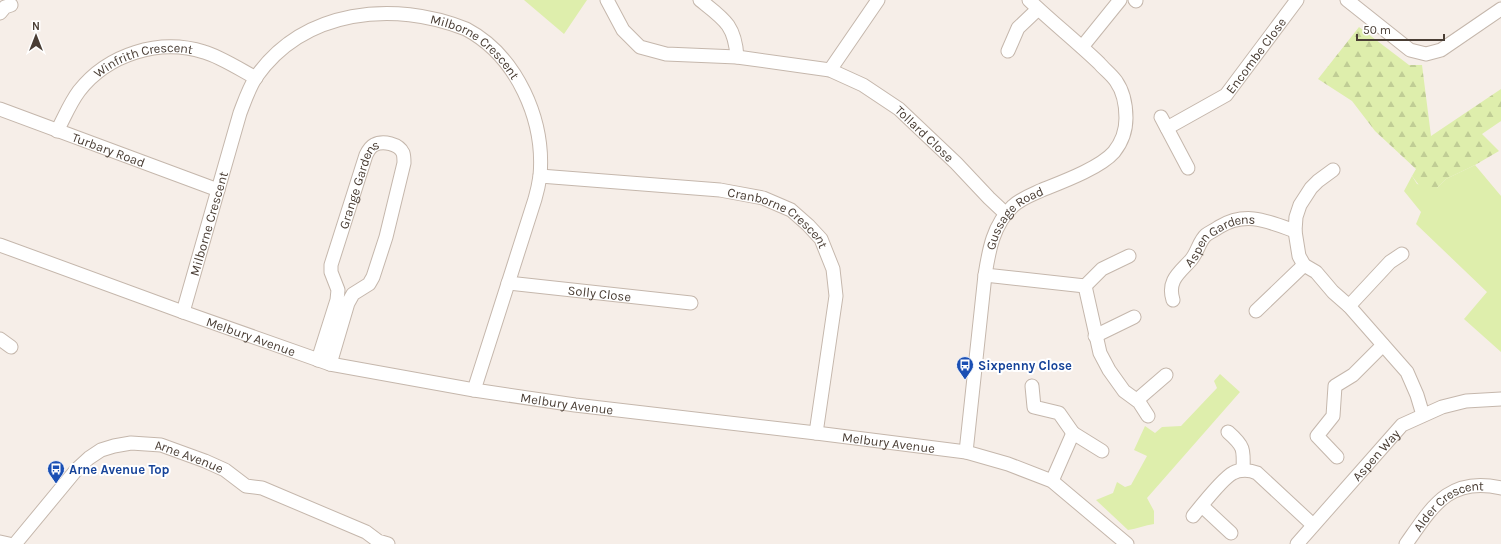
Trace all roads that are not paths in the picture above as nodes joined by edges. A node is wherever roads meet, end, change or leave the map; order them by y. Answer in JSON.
{"nodes":[{"id":1,"x":607,"y":0,"type":"edge"},
{"id":2,"x":700,"y":0,"type":"edge"},
{"id":3,"x":878,"y":0,"type":"edge"},
{"id":4,"x":1029,"y":0,"type":"edge"},
{"id":5,"x":1120,"y":0,"type":"edge"},
{"id":6,"x":1297,"y":0,"type":"edge"},
{"id":7,"x":1347,"y":0,"type":"edge"},
{"id":8,"x":11,"y":5,"type":"dead end"},
{"id":9,"x":1038,"y":9,"type":"junction"},
{"id":10,"x":1501,"y":9,"type":"edge"},
{"id":11,"x":0,"y":13,"type":"edge"},
{"id":12,"x":1082,"y":47,"type":"junction"},
{"id":13,"x":1008,"y":51,"type":"dead end"},
{"id":14,"x":737,"y":57,"type":"junction"},
{"id":15,"x":830,"y":70,"type":"junction"},
{"id":16,"x":256,"y":78,"type":"junction"},
{"id":17,"x":0,"y":109,"type":"edge"},
{"id":18,"x":57,"y":131,"type":"junction"},
{"id":19,"x":1188,"y":168,"type":"dead end"},
{"id":20,"x":1333,"y":170,"type":"dead end"},
{"id":21,"x":540,"y":176,"type":"junction"},
{"id":22,"x":218,"y":190,"type":"junction"},
{"id":23,"x":1006,"y":214,"type":"junction"},
{"id":24,"x":1295,"y":231,"type":"junction"},
{"id":25,"x":0,"y":245,"type":"edge"},
{"id":26,"x":1402,"y":254,"type":"dead end"},
{"id":27,"x":1129,"y":256,"type":"dead end"},
{"id":28,"x":1304,"y":265,"type":"junction"},
{"id":29,"x":985,"y":275,"type":"junction"},
{"id":30,"x":508,"y":283,"type":"junction"},
{"id":31,"x":1085,"y":286,"type":"junction"},
{"id":32,"x":1172,"y":300,"type":"dead end"},
{"id":33,"x":691,"y":303,"type":"dead end"},
{"id":34,"x":1349,"y":306,"type":"junction"},
{"id":35,"x":1256,"y":311,"type":"dead end"},
{"id":36,"x":183,"y":312,"type":"junction"},
{"id":37,"x":1134,"y":317,"type":"dead end"},
{"id":38,"x":1095,"y":336,"type":"junction"},
{"id":39,"x":0,"y":339,"type":"edge"},
{"id":40,"x":1383,"y":345,"type":"junction"},
{"id":41,"x":11,"y":347,"type":"dead end"},
{"id":42,"x":324,"y":362,"type":"junction"},
{"id":43,"x":1166,"y":375,"type":"dead end"},
{"id":44,"x":1032,"y":386,"type":"dead end"},
{"id":45,"x":474,"y":390,"type":"junction"},
{"id":46,"x":1501,"y":399,"type":"edge"},
{"id":47,"x":1136,"y":400,"type":"junction"},
{"id":48,"x":1423,"y":415,"type":"junction"},
{"id":49,"x":1148,"y":416,"type":"dead end"},
{"id":50,"x":1228,"y":432,"type":"dead end"},
{"id":51,"x":816,"y":433,"type":"junction"},
{"id":52,"x":1073,"y":433,"type":"junction"},
{"id":53,"x":1102,"y":451,"type":"dead end"},
{"id":54,"x":966,"y":452,"type":"junction"},
{"id":55,"x":1337,"y":457,"type":"dead end"},
{"id":56,"x":1243,"y":470,"type":"junction"},
{"id":57,"x":1052,"y":481,"type":"junction"},
{"id":58,"x":1501,"y":488,"type":"edge"},
{"id":59,"x":1202,"y":506,"type":"junction"},
{"id":60,"x":1192,"y":516,"type":"dead end"},
{"id":61,"x":1313,"y":525,"type":"junction"},
{"id":62,"x":1231,"y":533,"type":"dead end"},
{"id":63,"x":0,"y":542,"type":"edge"},
{"id":64,"x":9,"y":544,"type":"edge"},
{"id":65,"x":15,"y":544,"type":"edge"},
{"id":66,"x":388,"y":544,"type":"edge"},
{"id":67,"x":1127,"y":544,"type":"edge"},
{"id":68,"x":1298,"y":544,"type":"edge"},
{"id":69,"x":1406,"y":544,"type":"edge"}],
"edges":[{"from":1,"to":14,"type":"street","name":"Tollard Close"},
{"from":2,"to":14,"type":"street"},
{"from":3,"to":15,"type":"street"},
{"from":4,"to":9,"type":"street","name":"Gussage Road"},
{"from":5,"to":12,"type":"street"},
{"from":6,"to":19,"type":"street","name":"Encombe Close"},
{"from":7,"to":10,"type":"street"},
{"from":8,"to":11,"type":"street"},
{"from":9,"to":12,"type":"street","name":"Gussage Road"},
{"from":9,"to":13,"type":"street"},
{"from":12,"to":23,"type":"street","name":"Gussage Road"},
{"from":14,"to":15,"type":"street","name":"Tollard Close"},
{"from":15,"to":23,"type":"street","name":"Tollard Close"},
{"from":16,"to":18,"type":"street","name":"Winfrith Crescent"},
{"from":16,"to":21,"type":"street","name":"Milborne Crescent"},
{"from":16,"to":22,"type":"street","name":"Milborne Crescent"},
{"from":17,"to":18,"type":"street","name":"Turbary Road"},
{"from":18,"to":22,"type":"street","name":"Turbary Road"},
{"from":20,"to":24,"type":"street"},
{"from":21,"to":30,"type":"street","name":"Milborne Crescent"},
{"from":21,"to":51,"type":"street","name":"Cranborne Crescent"},
{"from":22,"to":36,"type":"street","name":"Milborne Crescent"},
{"from":23,"to":29,"type":"street","name":"Gussage Road"},
{"from":24,"to":28,"type":"street"},
{"from":24,"to":32,"type":"street","name":"Aspen Gardens"},
{"from":25,"to":36,"type":"street","name":"Melbury Avenue"},
{"from":26,"to":34,"type":"street"},
{"from":27,"to":31,"type":"street"},
{"from":28,"to":34,"type":"street"},
{"from":28,"to":35,"type":"street"},
{"from":29,"to":31,"type":"street"},
{"from":29,"to":54,"type":"street","name":"Gussage Road"},
{"from":30,"to":33,"type":"street","name":"Solly Close"},
{"from":30,"to":45,"type":"street","name":"Milborne Crescent"},
{"from":31,"to":38,"type":"street"},
{"from":34,"to":40,"type":"street"},
{"from":36,"to":42,"type":"street","name":"Melbury Avenue"},
{"from":37,"to":38,"type":"street"},
{"from":38,"to":47,"type":"street"},
{"from":39,"to":41,"type":"street"},
{"from":40,"to":48,"type":"street"},
{"from":40,"to":55,"type":"street"},
{"from":42,"to":42,"type":"street","name":"Grange Gardens"},
{"from":42,"to":45,"type":"street","name":"Melbury Avenue"},
{"from":43,"to":47,"type":"street"},
{"from":44,"to":52,"type":"street"},
{"from":45,"to":51,"type":"street","name":"Melbury Avenue"},
{"from":46,"to":48,"type":"street","name":"Aspen Way"},
{"from":47,"to":49,"type":"street"},
{"from":48,"to":61,"type":"street","name":"Aspen Way"},
{"from":50,"to":56,"type":"street"},
{"from":51,"to":54,"type":"street","name":"Melbury Avenue"},
{"from":52,"to":53,"type":"street"},
{"from":52,"to":57,"type":"street"},
{"from":54,"to":57,"type":"street","name":"Melbury Avenue"},
{"from":56,"to":59,"type":"street"},
{"from":56,"to":61,"type":"street"},
{"from":57,"to":67,"type":"street","name":"Melbury Avenue"},
{"from":58,"to":69,"type":"street","name":"Alder Crescent"},
{"from":59,"to":60,"type":"street"},
{"from":59,"to":62,"type":"street"},
{"from":61,"to":68,"type":"street","name":"Aspen Way"},
{"from":63,"to":64,"type":"street"},
{"from":65,"to":66,"type":"street","name":"Arne Avenue"}]}
